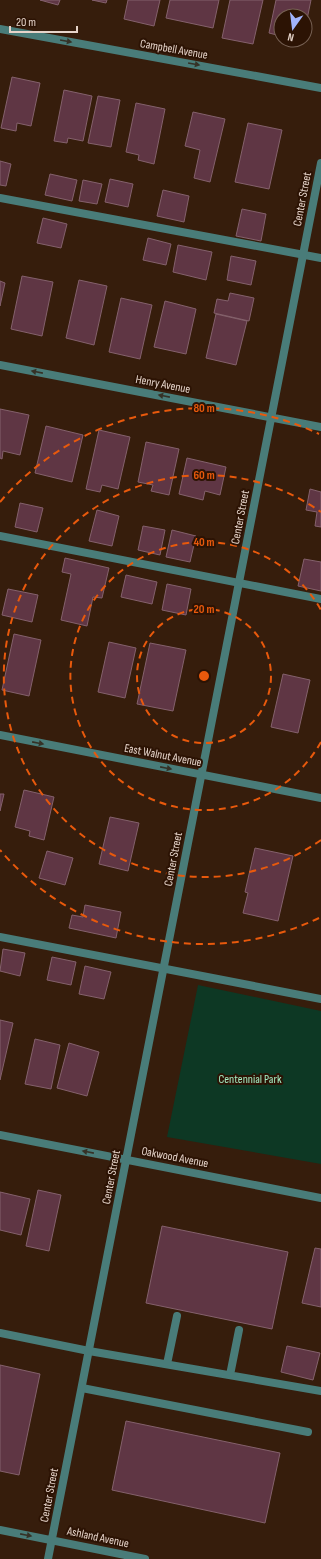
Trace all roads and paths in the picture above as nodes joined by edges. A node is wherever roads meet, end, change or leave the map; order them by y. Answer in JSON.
{"nodes":[{"id":1,"x":0,"y":29,"type":"edge"},
{"id":2,"x":321,"y":88,"type":"edge"},
{"id":3,"x":321,"y":163,"type":"edge"},
{"id":4,"x":0,"y":198,"type":"edge"},
{"id":5,"x":303,"y":255,"type":"junction"},
{"id":6,"x":321,"y":258,"type":"edge"},
{"id":7,"x":0,"y":365,"type":"edge"},
{"id":8,"x":272,"y":417,"type":"junction"},
{"id":9,"x":321,"y":426,"type":"edge"},
{"id":10,"x":0,"y":536,"type":"edge"},
{"id":11,"x":239,"y":583,"type":"junction"},
{"id":12,"x":321,"y":599,"type":"edge"},
{"id":13,"x":0,"y":735,"type":"edge"},
{"id":14,"x":202,"y":775,"type":"junction"},
{"id":15,"x":321,"y":798,"type":"edge"},
{"id":16,"x":0,"y":937,"type":"edge"},
{"id":17,"x":164,"y":969,"type":"junction"},
{"id":18,"x":321,"y":999,"type":"edge"},
{"id":19,"x":0,"y":1135,"type":"edge"},
{"id":20,"x":127,"y":1160,"type":"junction"},
{"id":21,"x":321,"y":1198,"type":"edge"},
{"id":22,"x":177,"y":1316,"type":"dead end"},
{"id":23,"x":239,"y":1330,"type":"dead end"},
{"id":24,"x":0,"y":1333,"type":"edge"},
{"id":25,"x":89,"y":1351,"type":"junction"},
{"id":26,"x":167,"y":1364,"type":"junction"},
{"id":27,"x":230,"y":1375,"type":"junction"},
{"id":28,"x":82,"y":1388,"type":"junction"},
{"id":29,"x":321,"y":1391,"type":"edge"},
{"id":30,"x":308,"y":1432,"type":"dead end"},
{"id":31,"x":0,"y":1530,"type":"edge"},
{"id":32,"x":52,"y":1540,"type":"junction"},
{"id":33,"x":48,"y":1559,"type":"edge"},
{"id":34,"x":145,"y":1559,"type":"edge"}],
"edges":[{"from":1,"to":2,"type":"street","name":"Campbell Avenue","one_way":true},
{"from":3,"to":5,"type":"street","name":"Center Street"},
{"from":4,"to":5,"type":"street"},
{"from":5,"to":6,"type":"street"},
{"from":5,"to":8,"type":"street","name":"Center Street"},
{"from":8,"to":7,"type":"street","name":"Henry Avenue","one_way":true},
{"from":8,"to":9,"type":"street","name":"Henry Avenue"},
{"from":8,"to":11,"type":"street","name":"Center Street"},
{"from":10,"to":11,"type":"street"},
{"from":11,"to":12,"type":"street"},
{"from":11,"to":14,"type":"street","name":"Center Street"},
{"from":13,"to":14,"type":"street","name":"East Walnut Avenue","one_way":true},
{"from":14,"to":15,"type":"street","name":"East Walnut Avenue"},
{"from":14,"to":17,"type":"street","name":"Center Street"},
{"from":16,"to":17,"type":"street"},
{"from":17,"to":18,"type":"street"},
{"from":17,"to":20,"type":"street","name":"Center Street"},
{"from":20,"to":19,"type":"street","name":"Oakwood Avenue","one_way":true},
{"from":20,"to":21,"type":"street","name":"Oakwood Avenue"},
{"from":20,"to":25,"type":"street","name":"Center Street"},
{"from":22,"to":26,"type":"street"},
{"from":23,"to":27,"type":"street"},
{"from":24,"to":25,"type":"street"},
{"from":25,"to":26,"type":"street"},
{"from":25,"to":28,"type":"street","name":"Center Street"},
{"from":26,"to":27,"type":"street"},
{"from":27,"to":29,"type":"street"},
{"from":28,"to":30,"type":"street"},
{"from":28,"to":32,"type":"street","name":"Center Street"},
{"from":31,"to":32,"type":"street","name":"Ashland Avenue","one_way":true},
{"from":32,"to":33,"type":"street","name":"Center Street"},
{"from":32,"to":34,"type":"street","name":"Ashland Avenue"}]}
